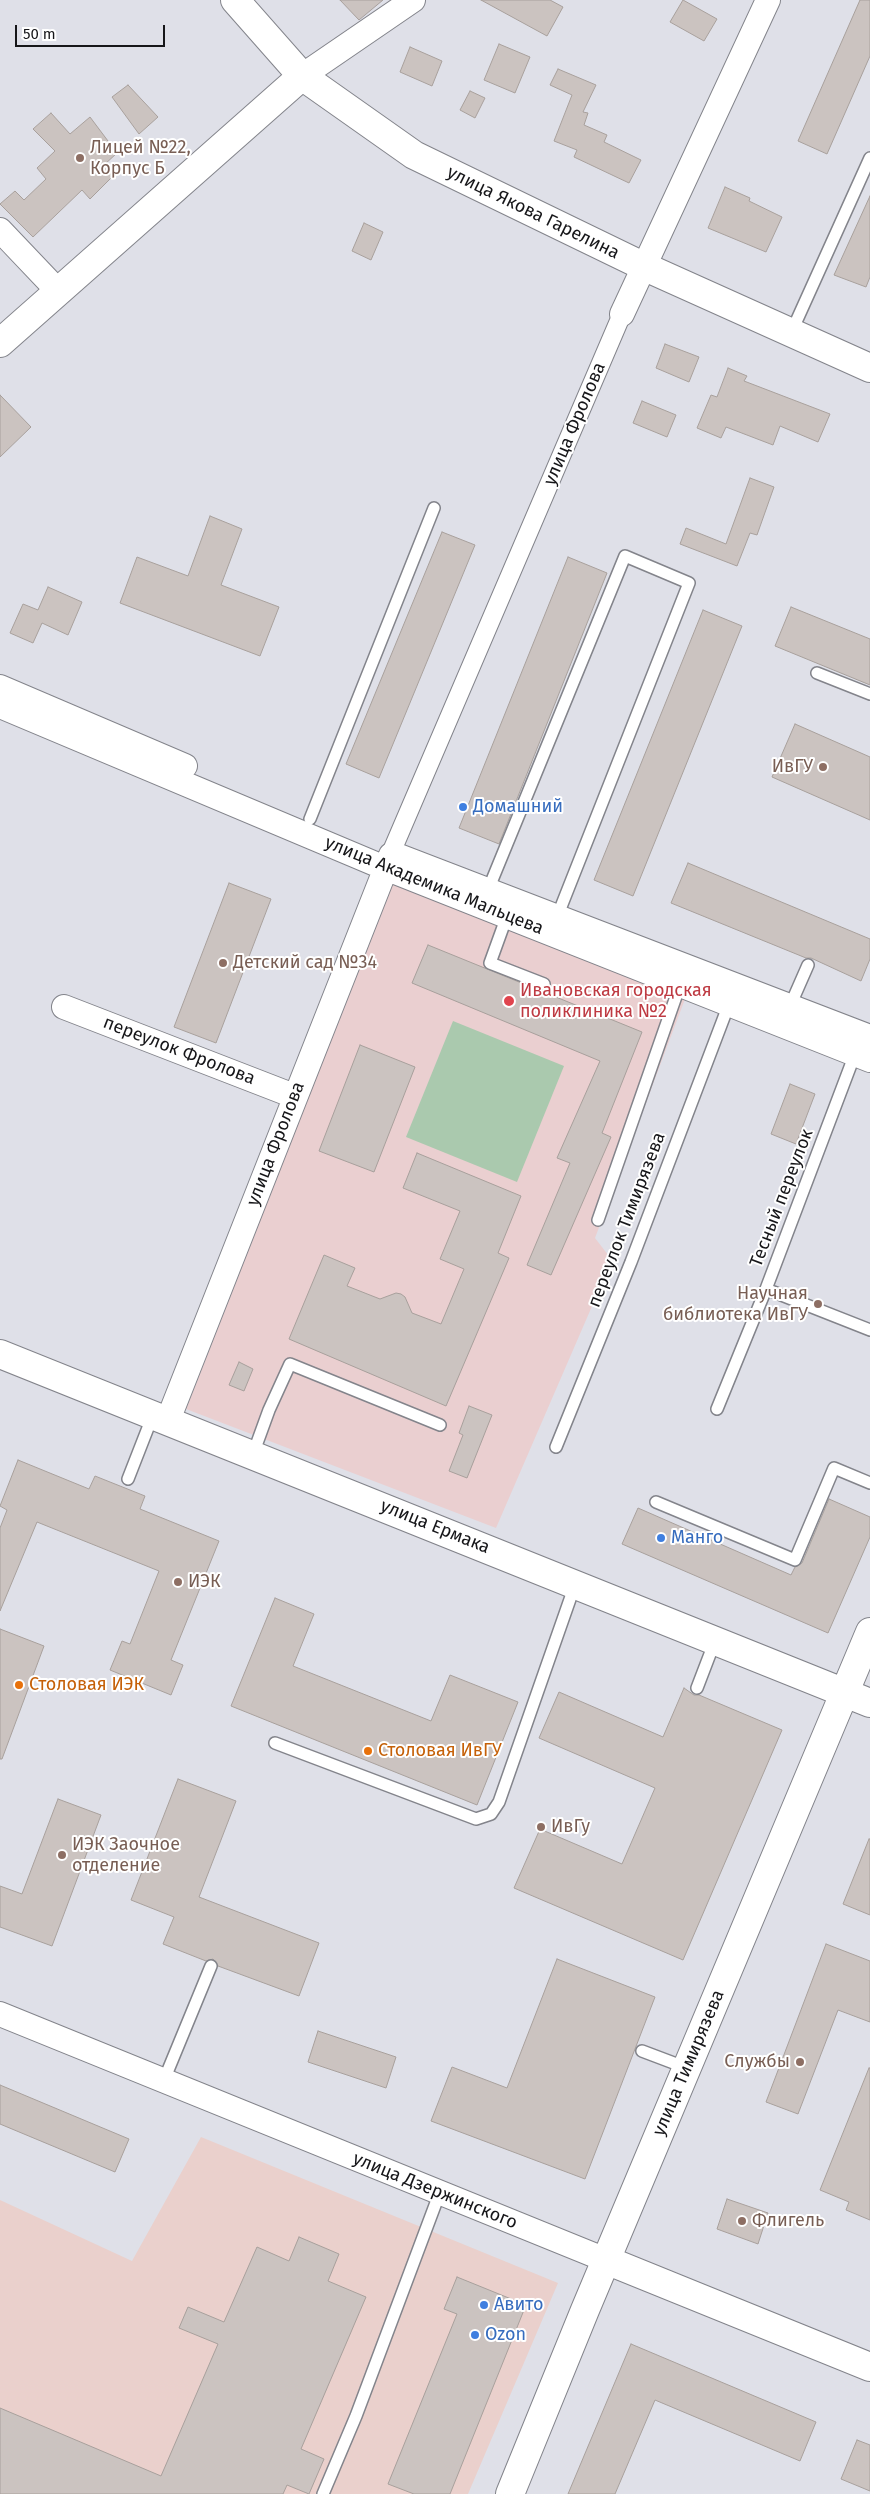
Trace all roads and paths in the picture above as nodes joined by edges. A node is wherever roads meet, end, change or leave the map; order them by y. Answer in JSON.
{"nodes":[{"id":1,"x":235,"y":0,"type":"edge"},
{"id":2,"x":414,"y":0,"type":"edge"},
{"id":3,"x":768,"y":0,"type":"edge"},
{"id":4,"x":302,"y":76,"type":"junction"},
{"id":5,"x":870,"y":158,"type":"edge"},
{"id":6,"x":0,"y":230,"type":"edge"},
{"id":7,"x":643,"y":266,"type":"junction"},
{"id":8,"x":58,"y":291,"type":"junction"},
{"id":9,"x":622,"y":314,"type":"joint"},
{"id":10,"x":791,"y":333,"type":"junction"},
{"id":11,"x":0,"y":343,"type":"edge"},
{"id":12,"x":870,"y":368,"type":"edge"},
{"id":13,"x":434,"y":508,"type":"dead end"},
{"id":14,"x":816,"y":673,"type":"dead end"},
{"id":15,"x":0,"y":687,"type":"edge"},
{"id":16,"x":870,"y":694,"type":"edge"},
{"id":17,"x":0,"y":706,"type":"edge"},
{"id":18,"x":310,"y":818,"type":"junction"},
{"id":19,"x":388,"y":861,"type":"junction"},
{"id":20,"x":488,"y":890,"type":"junction"},
{"id":21,"x":507,"y":916,"type":"junction"},
{"id":22,"x":557,"y":917,"type":"junction"},
{"id":23,"x":808,"y":966,"type":"dead end"},
{"id":24,"x":684,"y":976,"type":"junction"},
{"id":25,"x":544,"y":984,"type":"dead end"},
{"id":26,"x":729,"y":1004,"type":"junction"},
{"id":27,"x":790,"y":1006,"type":"junction"},
{"id":28,"x":64,"y":1007,"type":"dead end"},
{"id":29,"x":865,"y":1051,"type":"edge"},
{"id":30,"x":294,"y":1096,"type":"junction"},
{"id":31,"x":598,"y":1220,"type":"dead end"},
{"id":32,"x":766,"y":1289,"type":"junction"},
{"id":33,"x":870,"y":1330,"type":"edge"},
{"id":34,"x":0,"y":1354,"type":"edge"},
{"id":35,"x":717,"y":1409,"type":"dead end"},
{"id":36,"x":160,"y":1417,"type":"junction"},
{"id":37,"x":440,"y":1425,"type":"dead end"},
{"id":38,"x":556,"y":1447,"type":"dead end"},
{"id":39,"x":254,"y":1454,"type":"junction"},
{"id":40,"x":128,"y":1479,"type":"dead end"},
{"id":41,"x":870,"y":1483,"type":"edge"},
{"id":42,"x":656,"y":1502,"type":"dead end"},
{"id":43,"x":576,"y":1583,"type":"junction"},
{"id":44,"x":870,"y":1632,"type":"edge"},
{"id":45,"x":716,"y":1640,"type":"junction"},
{"id":46,"x":697,"y":1688,"type":"dead end"},
{"id":47,"x":844,"y":1691,"type":"junction"},
{"id":48,"x":870,"y":1703,"type":"edge"},
{"id":49,"x":275,"y":1743,"type":"dead end"},
{"id":50,"x":211,"y":1966,"type":"dead end"},
{"id":51,"x":0,"y":2014,"type":"edge"},
{"id":52,"x":642,"y":2051,"type":"dead end"},
{"id":53,"x":688,"y":2068,"type":"junction"},
{"id":54,"x":164,"y":2080,"type":"junction"},
{"id":55,"x":440,"y":2192,"type":"junction"},
{"id":56,"x":606,"y":2260,"type":"junction"},
{"id":57,"x":870,"y":2367,"type":"edge"},
{"id":58,"x":323,"y":2494,"type":"edge"},
{"id":59,"x":510,"y":2494,"type":"edge"}],
"edges":[{"from":1,"to":4,"type":"main road","name":"улица Якова Гарелина"},
{"from":2,"to":4,"type":"street"},
{"from":3,"to":7,"type":"street","name":"улица Фролова"},
{"from":4,"to":7,"type":"main road","name":"улица Якова Гарелина"},
{"from":4,"to":8,"type":"main road"},
{"from":5,"to":10,"type":"lane"},
{"from":6,"to":8,"type":"street"},
{"from":7,"to":9,"type":"street","name":"улица Фролова"},
{"from":7,"to":10,"type":"main road","name":"улица Якова Гарелина"},
{"from":8,"to":11,"type":"main road"},
{"from":9,"to":19,"type":"street","name":"улица Фролова"},
{"from":10,"to":12,"type":"main road","name":"улица Якова Гарелина"},
{"from":13,"to":18,"type":"lane"},
{"from":14,"to":16,"type":"lane"},
{"from":15,"to":18,"type":"street"},
{"from":17,"to":19,"type":"street","name":"улица Академика Мальцева"},
{"from":18,"to":19,"type":"street"},
{"from":19,"to":20,"type":"street"},
{"from":19,"to":21,"type":"street","name":"улица Академика Мальцева"},
{"from":19,"to":30,"type":"street","name":"улица Фролова"},
{"from":20,"to":22,"type":"street"},
{"from":20,"to":22,"type":"lane"},
{"from":21,"to":24,"type":"street","name":"улица Академика Мальцева"},
{"from":21,"to":25,"type":"lane"},
{"from":22,"to":24,"type":"street"},
{"from":23,"to":27,"type":"lane"},
{"from":24,"to":26,"type":"street","name":"улица Академика Мальцева"},
{"from":24,"to":27,"type":"street"},
{"from":24,"to":31,"type":"lane"},
{"from":26,"to":29,"type":"street","name":"улица Академика Мальцева"},
{"from":26,"to":38,"type":"lane","name":"переулок Тимирязева"},
{"from":27,"to":29,"type":"street"},
{"from":28,"to":30,"type":"street","name":"переулок Фролова"},
{"from":29,"to":32,"type":"lane","name":"Тесный переулок"},
{"from":30,"to":36,"type":"street","name":"улица Фролова"},
{"from":32,"to":33,"type":"lane"},
{"from":32,"to":35,"type":"lane","name":"Тесный переулок"},
{"from":34,"to":36,"type":"main road","name":"улица Ермака"},
{"from":36,"to":39,"type":"main road","name":"улица Ермака"},
{"from":36,"to":40,"type":"lane"},
{"from":37,"to":39,"type":"lane"},
{"from":39,"to":43,"type":"main road","name":"улица Ермака"},
{"from":41,"to":42,"type":"lane"},
{"from":43,"to":45,"type":"main road","name":"улица Ермака"},
{"from":43,"to":49,"type":"lane"},
{"from":44,"to":47,"type":"main road","name":"улица Тимирязева"},
{"from":45,"to":46,"type":"lane"},
{"from":45,"to":47,"type":"main road","name":"улица Ермака"},
{"from":47,"to":48,"type":"main road","name":"улица Ермака"},
{"from":47,"to":53,"type":"main road","name":"улица Тимирязева"},
{"from":50,"to":54,"type":"lane"},
{"from":51,"to":54,"type":"street","name":"улица Дзержинского"},
{"from":52,"to":53,"type":"lane"},
{"from":53,"to":56,"type":"main road","name":"улица Тимирязева"},
{"from":54,"to":55,"type":"street","name":"улица Дзержинского"},
{"from":55,"to":56,"type":"street","name":"улица Дзержинского"},
{"from":55,"to":58,"type":"lane"},
{"from":56,"to":57,"type":"main road","name":"улица Дзержинского"},
{"from":56,"to":59,"type":"main road","name":"улица Тимирязева"}]}
